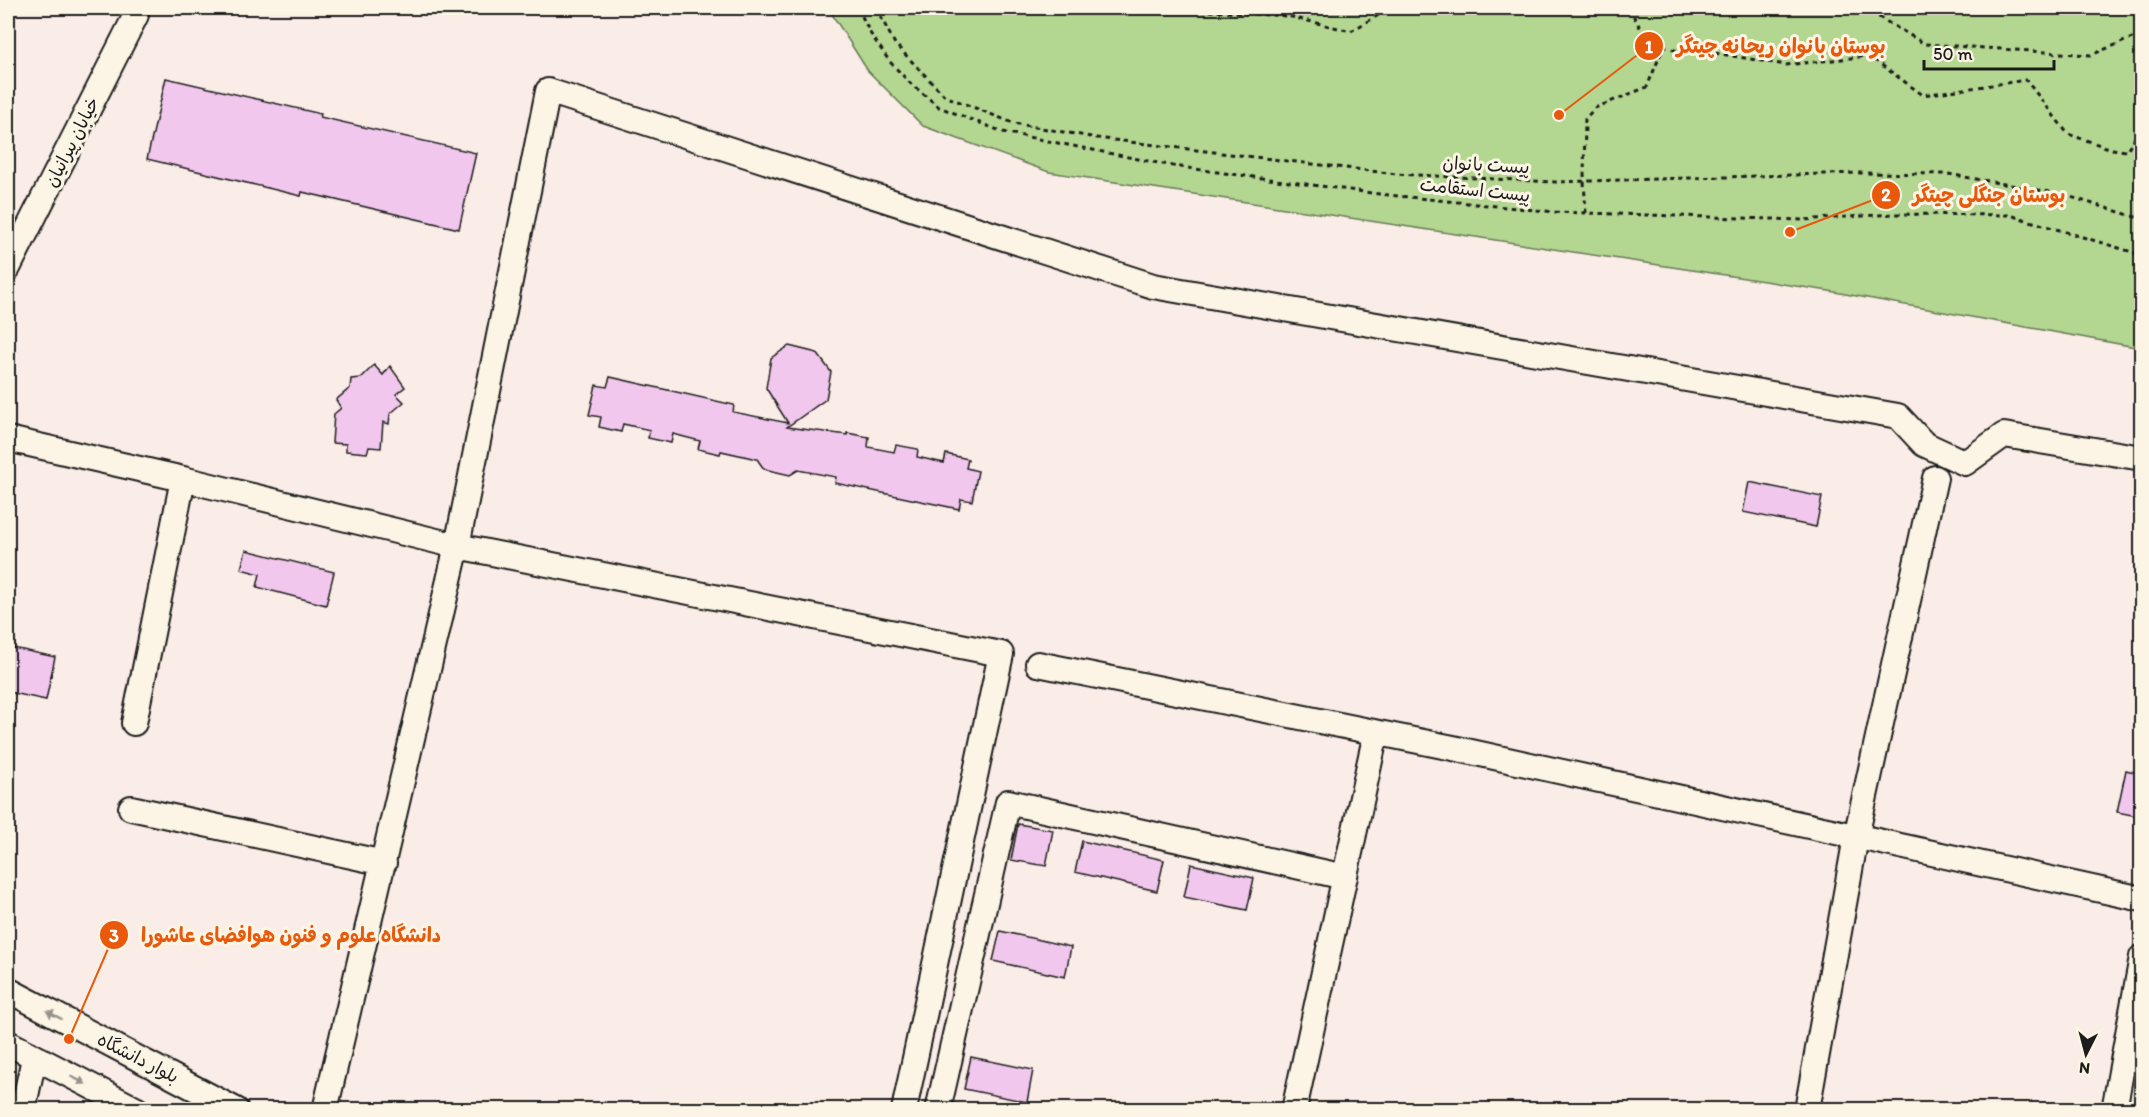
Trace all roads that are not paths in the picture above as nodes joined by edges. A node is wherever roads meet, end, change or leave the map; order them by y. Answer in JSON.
{"nodes":[{"id":1,"x":136,"y":15,"type":"dead end"},
{"id":2,"x":8,"y":268,"type":"edge"},
{"id":3,"x":8,"y":439,"type":"edge"},
{"id":4,"x":2142,"y":458,"type":"edge"},
{"id":5,"x":183,"y":478,"type":"junction"},
{"id":6,"x":1935,"y":478,"type":"dead end"},
{"id":7,"x":457,"y":546,"type":"junction"},
{"id":8,"x":1038,"y":664,"type":"dead end"},
{"id":9,"x":134,"y":723,"type":"dead end"},
{"id":10,"x":1376,"y":733,"type":"junction"},
{"id":11,"x":131,"y":808,"type":"dead end"},
{"id":12,"x":1856,"y":837,"type":"junction"},
{"id":13,"x":384,"y":863,"type":"junction"},
{"id":14,"x":1345,"y":877,"type":"junction"},
{"id":15,"x":2142,"y":899,"type":"edge"},
{"id":16,"x":2142,"y":957,"type":"edge"},
{"id":17,"x":8,"y":990,"type":"edge"},
{"id":18,"x":8,"y":1043,"type":"edge"},
{"id":19,"x":34,"y":1058,"type":"junction"},
{"id":20,"x":22,"y":1110,"type":"edge"},
{"id":21,"x":137,"y":1110,"type":"edge"},
{"id":22,"x":236,"y":1110,"type":"edge"},
{"id":23,"x":325,"y":1110,"type":"edge"},
{"id":24,"x":904,"y":1110,"type":"edge"},
{"id":25,"x":938,"y":1110,"type":"edge"},
{"id":26,"x":1294,"y":1110,"type":"edge"},
{"id":27,"x":1807,"y":1110,"type":"edge"},
{"id":28,"x":2114,"y":1110,"type":"edge"}],
"edges":[{"from":1,"to":2,"type":"lane","name":"خیابان پیرانیان"},
{"from":3,"to":5,"type":"lane"},
{"from":4,"to":7,"type":"lane"},
{"from":5,"to":7,"type":"lane"},
{"from":5,"to":9,"type":"lane"},
{"from":6,"to":12,"type":"lane"},
{"from":7,"to":13,"type":"lane"},
{"from":7,"to":24,"type":"lane"},
{"from":8,"to":10,"type":"lane"},
{"from":10,"to":12,"type":"lane"},
{"from":10,"to":14,"type":"lane"},
{"from":11,"to":13,"type":"lane"},
{"from":12,"to":15,"type":"lane"},
{"from":12,"to":27,"type":"lane"},
{"from":13,"to":23,"type":"lane"},
{"from":14,"to":25,"type":"lane"},
{"from":14,"to":26,"type":"lane"},
{"from":16,"to":28,"type":"lane"},
{"from":22,"to":17,"type":"lane","name":"بلوار دانشگاه","one_way":true},
{"from":18,"to":19,"type":"lane"},
{"from":19,"to":20,"type":"lane"},
{"from":19,"to":21,"type":"lane","one_way":true}]}
